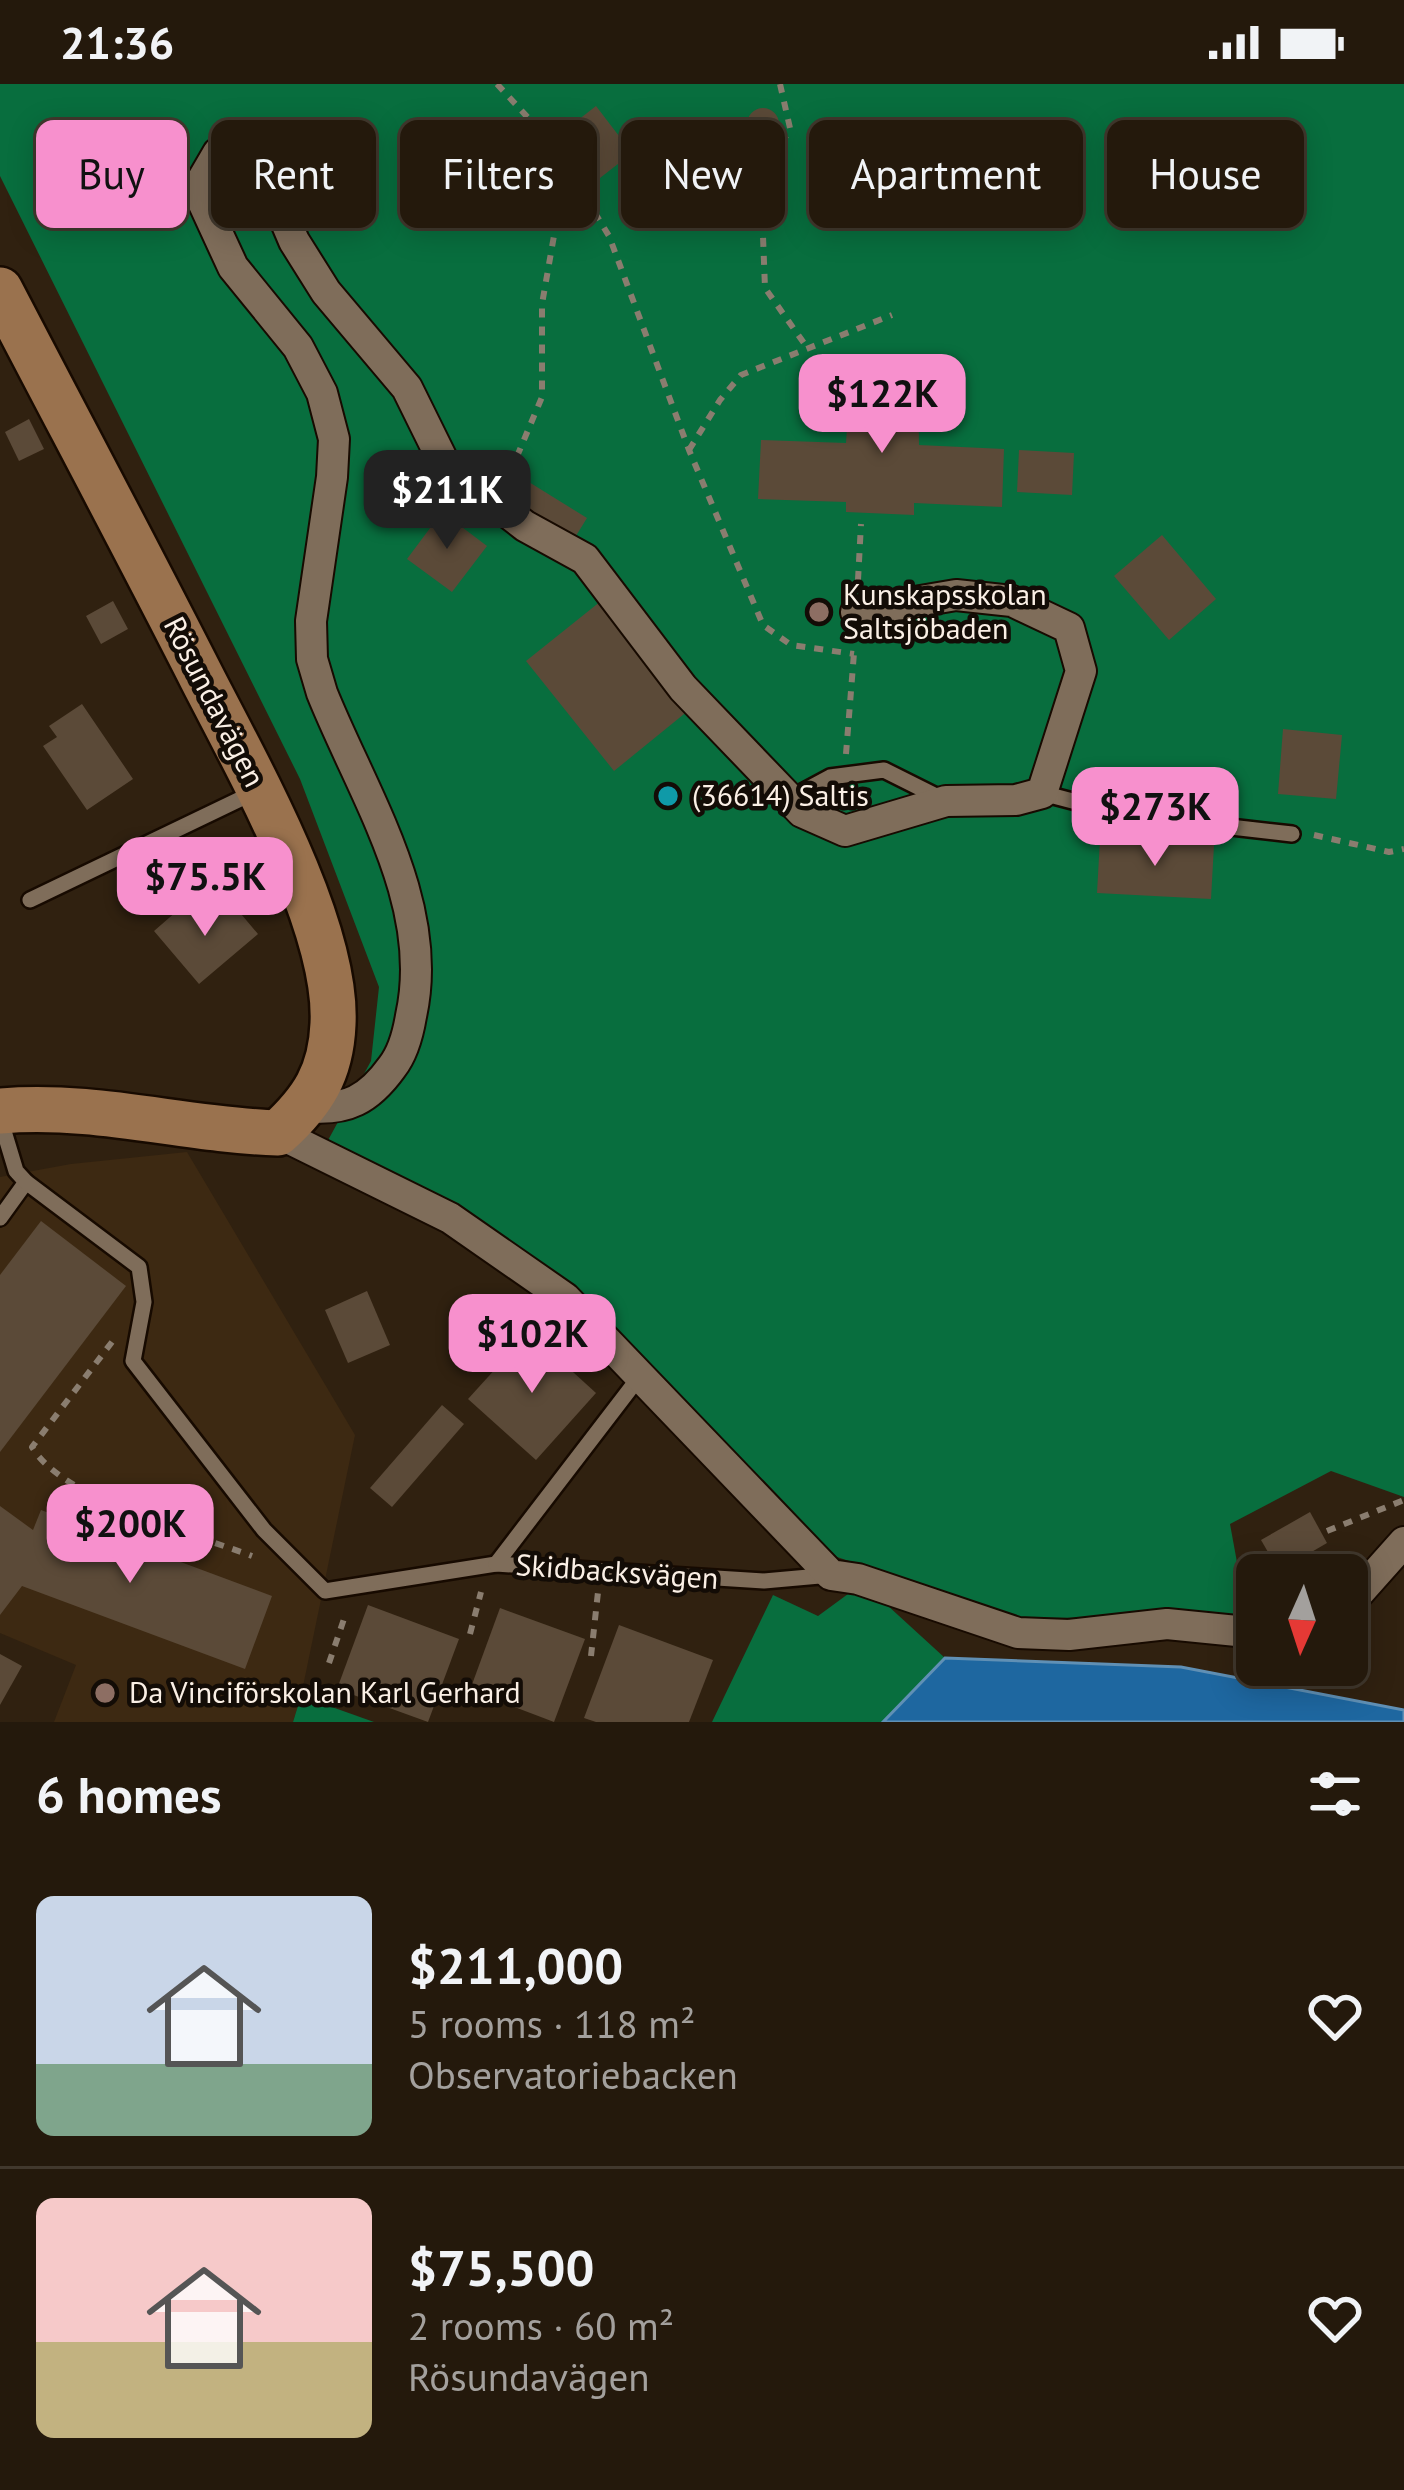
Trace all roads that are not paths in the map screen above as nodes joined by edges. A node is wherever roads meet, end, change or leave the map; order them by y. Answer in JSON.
{"nodes":[{"id":1,"x":0,"y":290,"type":"edge"},
{"id":2,"x":856,"y":612,"type":"dead end"},
{"id":3,"x":260,"y":790,"type":"junction"},
{"id":4,"x":1042,"y":793,"type":"junction"},
{"id":5,"x":788,"y":799,"type":"junction"},
{"id":6,"x":946,"y":801,"type":"junction"},
{"id":7,"x":1292,"y":834,"type":"dead end"},
{"id":8,"x":30,"y":900,"type":"dead end"},
{"id":9,"x":0,"y":1114,"type":"edge"},
{"id":10,"x":292,"y":1120,"type":"junction"},
{"id":11,"x":26,"y":1182,"type":"junction"},
{"id":12,"x":0,"y":1218,"type":"edge"},
{"id":13,"x":640,"y":1376,"type":"junction"},
{"id":14,"x":1404,"y":1542,"type":"edge"},
{"id":15,"x":492,"y":1565,"type":"junction"},
{"id":16,"x":831,"y":1576,"type":"junction"},
{"id":17,"x":1368,"y":1582,"type":"edge"},
{"id":18,"x":1236,"y":1631,"type":"edge"}],
"edges":[{"from":1,"to":3,"type":"street","name":"Rösundavägen"},
{"from":2,"to":4,"type":"street"},
{"from":3,"to":8,"type":"lane"},
{"from":3,"to":10,"type":"street","name":"Rösundavägen"},
{"from":4,"to":6,"type":"street"},
{"from":4,"to":7,"type":"lane"},
{"from":5,"to":6,"type":"lane"},
{"from":5,"to":6,"type":"street"},
{"from":5,"to":10,"type":"street"},
{"from":9,"to":10,"type":"street"},
{"from":9,"to":11,"type":"lane"},
{"from":10,"to":13,"type":"street"},
{"from":11,"to":12,"type":"lane"},
{"from":11,"to":15,"type":"lane"},
{"from":13,"to":15,"type":"lane","name":"Skidbacksvägen"},
{"from":13,"to":16,"type":"street"},
{"from":14,"to":17,"type":"street"},
{"from":15,"to":16,"type":"lane","name":"Skidbacksvägen"},
{"from":16,"to":18,"type":"street","name":"Skidbacksvägen"}]}
